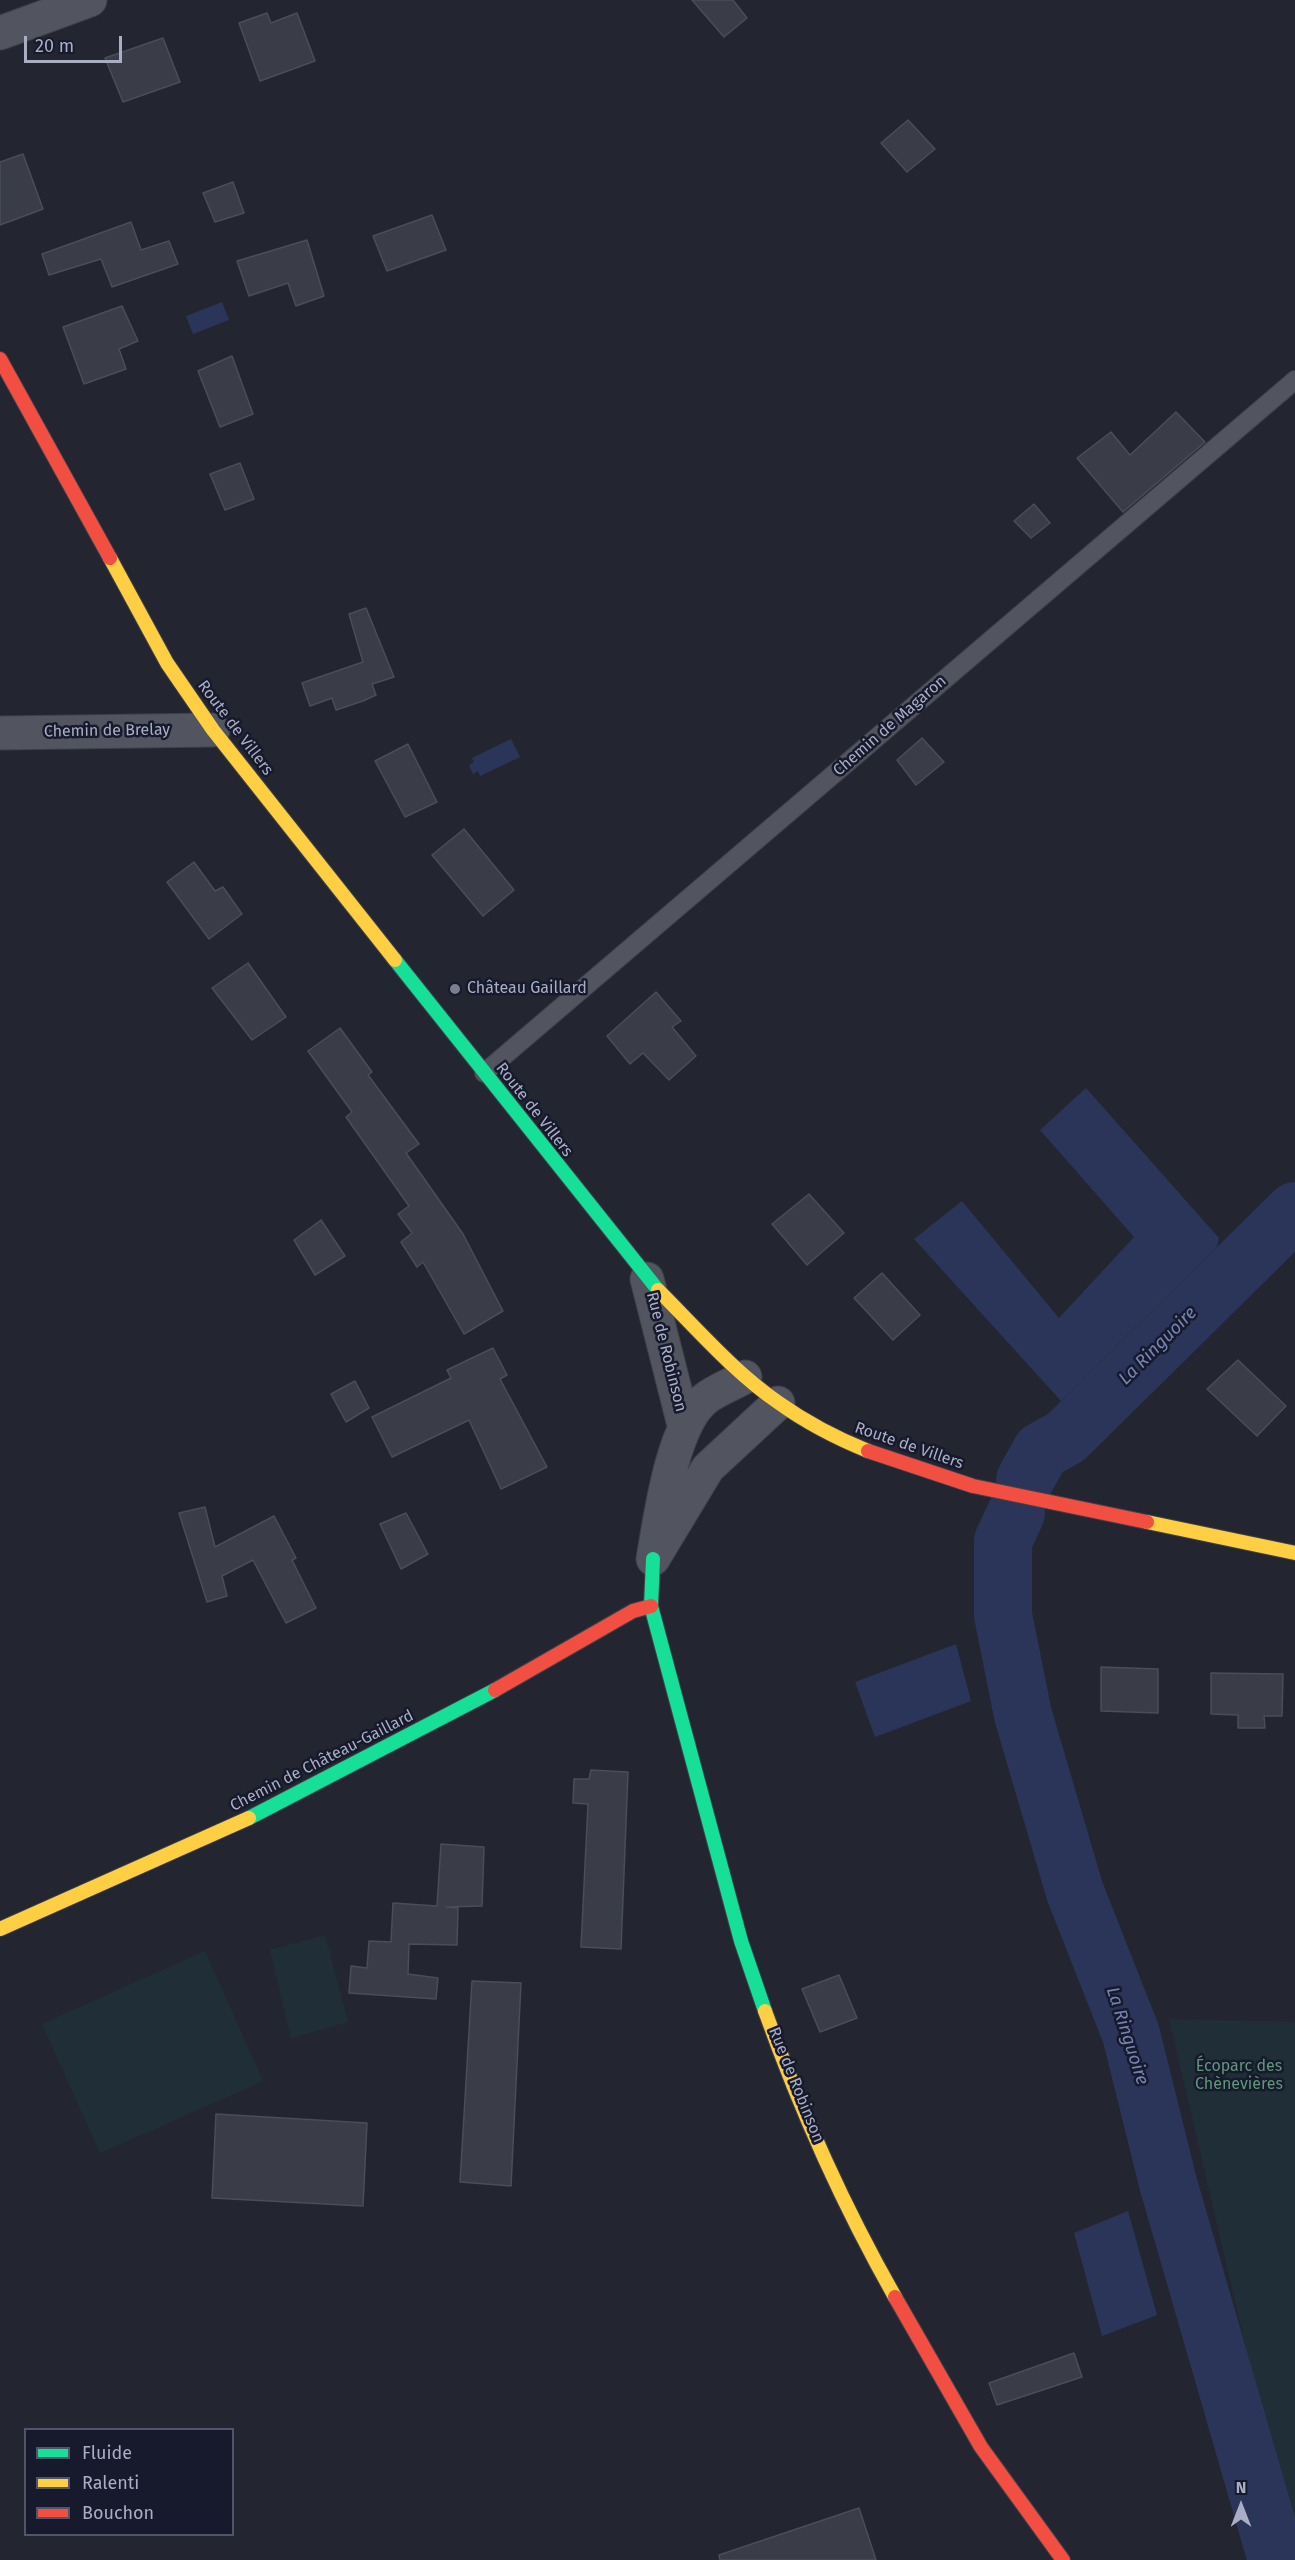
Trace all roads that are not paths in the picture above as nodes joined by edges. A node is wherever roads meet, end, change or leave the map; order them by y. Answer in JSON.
{"nodes":[{"id":1,"x":90,"y":0,"type":"edge"},
{"id":2,"x":0,"y":33,"type":"edge"},
{"id":3,"x":0,"y":359,"type":"edge"},
{"id":4,"x":1295,"y":380,"type":"edge"},
{"id":5,"x":213,"y":730,"type":"junction"},
{"id":6,"x":0,"y":733,"type":"edge"},
{"id":7,"x":484,"y":1073,"type":"junction"},
{"id":8,"x":647,"y":1279,"type":"junction"},
{"id":9,"x":746,"y":1377,"type":"junction"},
{"id":10,"x":778,"y":1403,"type":"junction"},
{"id":11,"x":684,"y":1425,"type":"junction"},
{"id":12,"x":1295,"y":1553,"type":"edge"},
{"id":13,"x":654,"y":1559,"type":"junction"},
{"id":14,"x":651,"y":1606,"type":"junction"},
{"id":15,"x":0,"y":1929,"type":"edge"},
{"id":16,"x":1063,"y":2560,"type":"edge"}],
"edges":[{"from":1,"to":2,"type":"street"},
{"from":3,"to":5,"type":"main road","name":"Route de Villers"},
{"from":4,"to":7,"type":"lane","name":"Chemin de Magaron"},
{"from":5,"to":6,"type":"street","name":"Chemin de Brelay"},
{"from":5,"to":7,"type":"main road","name":"Route de Villers"},
{"from":7,"to":8,"type":"main road","name":"Route de Villers"},
{"from":8,"to":9,"type":"main road","name":"Route de Villers"},
{"from":8,"to":11,"type":"street","name":"Rue de Robinson"},
{"from":9,"to":10,"type":"main road","name":"Route de Villers"},
{"from":9,"to":11,"type":"street","name":"Rue de Robinson"},
{"from":10,"to":12,"type":"main road","name":"Route de Villers"},
{"from":10,"to":13,"type":"street","name":"Rue de Robinson"},
{"from":11,"to":13,"type":"street","name":"Rue de Robinson"},
{"from":13,"to":14,"type":"main road","name":"Rue de Robinson"},
{"from":14,"to":15,"type":"main road","name":"Chemin de Château-Gaillard"},
{"from":14,"to":16,"type":"main road","name":"Rue de Robinson"}]}
